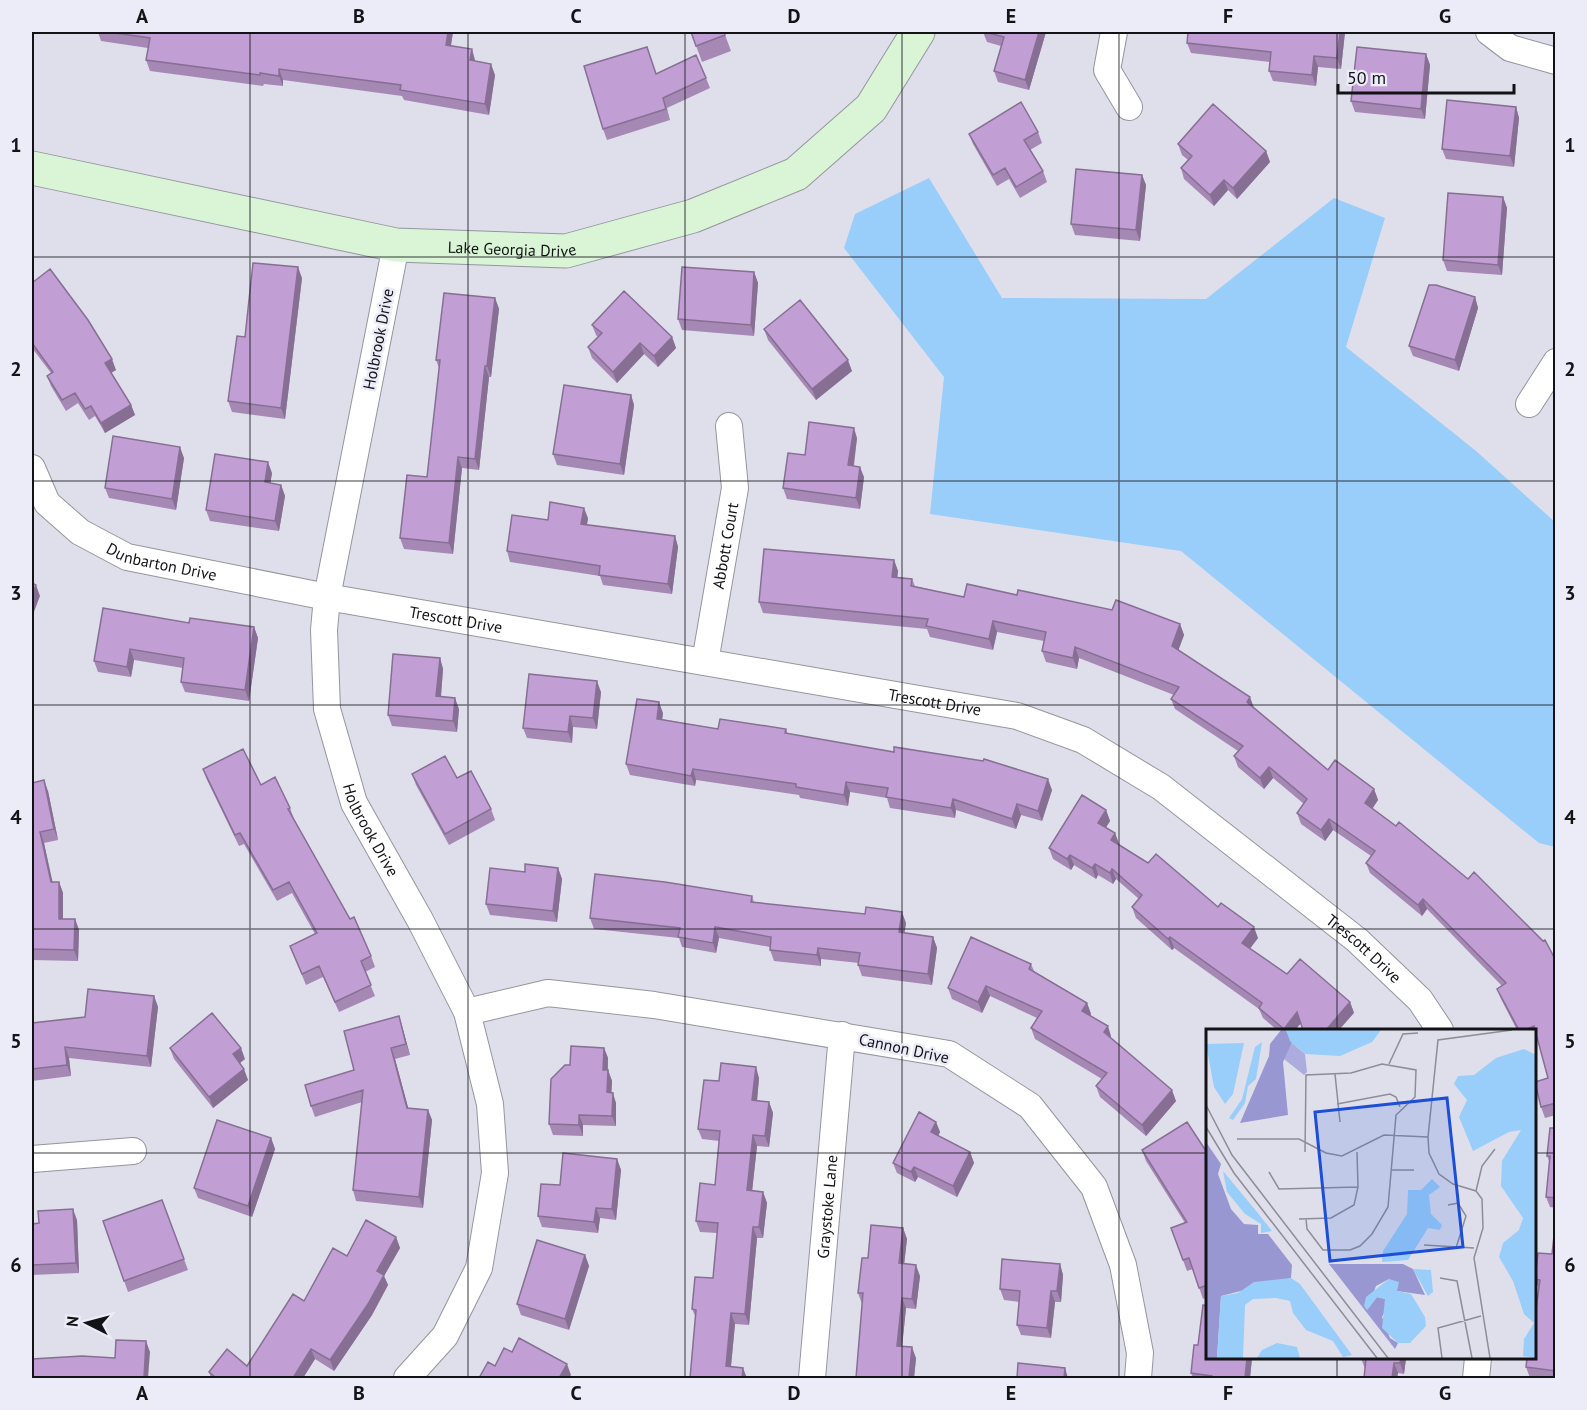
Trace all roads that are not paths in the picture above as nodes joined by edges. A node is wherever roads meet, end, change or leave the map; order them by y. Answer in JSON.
{"nodes":[{"id":1,"x":918,"y":32,"type":"edge"},
{"id":2,"x":1113,"y":32,"type":"edge"},
{"id":3,"x":1489,"y":32,"type":"edge"},
{"id":4,"x":1556,"y":61,"type":"edge"},
{"id":5,"x":1129,"y":108,"type":"dead end"},
{"id":6,"x":32,"y":168,"type":"edge"},
{"id":7,"x":396,"y":245,"type":"junction"},
{"id":8,"x":1556,"y":362,"type":"edge"},
{"id":9,"x":1529,"y":404,"type":"dead end"},
{"id":10,"x":729,"y":426,"type":"dead end"},
{"id":11,"x":32,"y":468,"type":"edge"},
{"id":12,"x":39,"y":504,"type":"edge"},
{"id":13,"x":327,"y":597,"type":"junction"},
{"id":14,"x":705,"y":662,"type":"junction"},
{"id":15,"x":467,"y":1012,"type":"junction"},
{"id":16,"x":1439,"y":1029,"type":"edge"},
{"id":17,"x":842,"y":1035,"type":"junction"},
{"id":18,"x":133,"y":1151,"type":"dead end"},
{"id":19,"x":32,"y":1159,"type":"edge"},
{"id":20,"x":1478,"y":1359,"type":"edge"},
{"id":21,"x":407,"y":1378,"type":"edge"},
{"id":22,"x":813,"y":1378,"type":"edge"},
{"id":23,"x":1138,"y":1378,"type":"edge"},
{"id":24,"x":1476,"y":1378,"type":"edge"}],
"edges":[{"from":1,"to":7,"type":"street","name":"Lake Georgia Drive"},
{"from":2,"to":5,"type":"street"},
{"from":3,"to":4,"type":"street"},
{"from":6,"to":7,"type":"street","name":"Lake Georgia Drive"},
{"from":7,"to":13,"type":"street","name":"Holbrook Drive"},
{"from":8,"to":9,"type":"street"},
{"from":10,"to":14,"type":"street","name":"Abbott Court"},
{"from":11,"to":12,"type":"street","name":"Dunbarton Drive"},
{"from":12,"to":13,"type":"street","name":"Dunbarton Drive"},
{"from":13,"to":14,"type":"street","name":"Trescott Drive"},
{"from":13,"to":15,"type":"street","name":"Holbrook Drive"},
{"from":14,"to":16,"type":"street","name":"Trescott Drive"},
{"from":15,"to":17,"type":"street","name":"Cannon Drive"},
{"from":15,"to":21,"type":"street","name":"Holbrook Drive"},
{"from":17,"to":22,"type":"street","name":"Graystoke Lane"},
{"from":17,"to":23,"type":"street","name":"Cannon Drive"},
{"from":18,"to":19,"type":"street"},
{"from":20,"to":24,"type":"street"}]}
